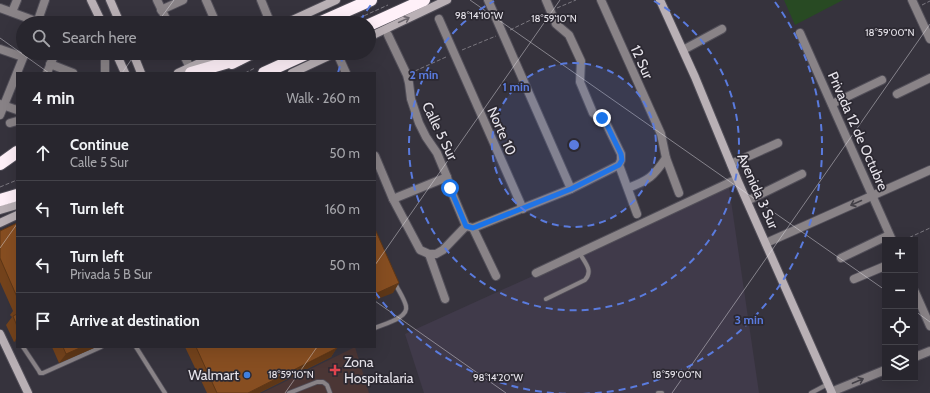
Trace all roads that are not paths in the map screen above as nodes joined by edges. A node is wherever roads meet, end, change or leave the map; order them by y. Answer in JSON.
{"nodes":[{"id":1,"x":17,"y":0,"type":"edge"},
{"id":2,"x":45,"y":0,"type":"edge"},
{"id":3,"x":91,"y":0,"type":"edge"},
{"id":4,"x":110,"y":0,"type":"edge"},
{"id":5,"x":157,"y":0,"type":"edge"},
{"id":6,"x":184,"y":0,"type":"edge"},
{"id":7,"x":206,"y":0,"type":"edge"},
{"id":8,"x":261,"y":0,"type":"edge"},
{"id":9,"x":336,"y":0,"type":"edge"},
{"id":10,"x":371,"y":0,"type":"edge"},
{"id":11,"x":424,"y":0,"type":"edge"},
{"id":12,"x":447,"y":0,"type":"edge"},
{"id":13,"x":488,"y":0,"type":"edge"},
{"id":14,"x":546,"y":0,"type":"edge"},
{"id":15,"x":601,"y":0,"type":"edge"},
{"id":16,"x":660,"y":0,"type":"edge"},
{"id":17,"x":912,"y":0,"type":"edge"},
{"id":18,"x":320,"y":3,"type":"edge"},
{"id":19,"x":0,"y":8,"type":"edge"},
{"id":20,"x":161,"y":10,"type":"junction"},
{"id":21,"x":12,"y":12,"type":"junction"},
{"id":22,"x":21,"y":16,"type":"edge"},
{"id":23,"x":40,"y":16,"type":"edge"},
{"id":24,"x":99,"y":16,"type":"edge"},
{"id":25,"x":117,"y":16,"type":"edge"},
{"id":26,"x":164,"y":16,"type":"edge"},
{"id":27,"x":213,"y":16,"type":"edge"},
{"id":28,"x":268,"y":16,"type":"edge"},
{"id":29,"x":298,"y":16,"type":"edge"},
{"id":30,"x":335,"y":16,"type":"edge"},
{"id":31,"x":439,"y":19,"type":"dead end"},
{"id":32,"x":376,"y":22,"type":"edge"},
{"id":33,"x":722,"y":29,"type":"dead end"},
{"id":34,"x":800,"y":33,"type":"dead end"},
{"id":35,"x":376,"y":34,"type":"edge"},
{"id":36,"x":388,"y":35,"type":"dead end"},
{"id":37,"x":930,"y":39,"type":"edge"},
{"id":38,"x":0,"y":49,"type":"edge"},
{"id":39,"x":683,"y":50,"type":"junction"},
{"id":40,"x":16,"y":53,"type":"edge"},
{"id":41,"x":22,"y":60,"type":"edge"},
{"id":42,"x":52,"y":60,"type":"edge"},
{"id":43,"x":119,"y":60,"type":"edge"},
{"id":44,"x":136,"y":60,"type":"edge"},
{"id":45,"x":186,"y":60,"type":"edge"},
{"id":46,"x":208,"y":60,"type":"edge"},
{"id":47,"x":235,"y":60,"type":"edge"},
{"id":48,"x":237,"y":60,"type":"edge"},
{"id":49,"x":293,"y":60,"type":"edge"},
{"id":50,"x":321,"y":60,"type":"edge"},
{"id":51,"x":340,"y":60,"type":"edge"},
{"id":52,"x":105,"y":61,"type":"dead end"},
{"id":53,"x":50,"y":64,"type":"junction"},
{"id":54,"x":190,"y":70,"type":"edge"},
{"id":55,"x":18,"y":72,"type":"edge"},
{"id":56,"x":47,"y":72,"type":"edge"},
{"id":57,"x":71,"y":72,"type":"edge"},
{"id":58,"x":105,"y":72,"type":"edge"},
{"id":59,"x":125,"y":72,"type":"edge"},
{"id":60,"x":141,"y":72,"type":"edge"},
{"id":61,"x":215,"y":72,"type":"edge"},
{"id":62,"x":266,"y":72,"type":"edge"},
{"id":63,"x":295,"y":72,"type":"edge"},
{"id":64,"x":346,"y":72,"type":"edge"},
{"id":65,"x":930,"y":78,"type":"edge"},
{"id":66,"x":882,"y":80,"type":"dead end"},
{"id":67,"x":15,"y":82,"type":"edge"},
{"id":68,"x":897,"y":94,"type":"dead end"},
{"id":69,"x":2,"y":104,"type":"edge"},
{"id":70,"x":832,"y":104,"type":"junction"},
{"id":71,"x":16,"y":110,"type":"edge"},
{"id":72,"x":0,"y":115,"type":"edge"},
{"id":73,"x":778,"y":143,"type":"dead end"},
{"id":74,"x":16,"y":151,"type":"edge"},
{"id":75,"x":16,"y":152,"type":"edge"},
{"id":76,"x":0,"y":157,"type":"edge"},
{"id":77,"x":376,"y":158,"type":"edge"},
{"id":78,"x":666,"y":158,"type":"junction"},
{"id":79,"x":16,"y":161,"type":"edge"},
{"id":80,"x":0,"y":164,"type":"edge"},
{"id":81,"x":731,"y":164,"type":"junction"},
{"id":82,"x":619,"y":165,"type":"junction"},
{"id":83,"x":0,"y":168,"type":"edge"},
{"id":84,"x":930,"y":170,"type":"edge"},
{"id":85,"x":802,"y":174,"type":"dead end"},
{"id":86,"x":447,"y":177,"type":"junction"},
{"id":87,"x":737,"y":179,"type":"junction"},
{"id":88,"x":628,"y":188,"type":"junction"},
{"id":89,"x":571,"y":189,"type":"junction"},
{"id":90,"x":679,"y":193,"type":"dead end"},
{"id":91,"x":16,"y":195,"type":"edge"},
{"id":92,"x":873,"y":196,"type":"junction"},
{"id":93,"x":393,"y":199,"type":"junction"},
{"id":94,"x":0,"y":200,"type":"edge"},
{"id":95,"x":747,"y":201,"type":"junction"},
{"id":96,"x":16,"y":205,"type":"edge"},
{"id":97,"x":523,"y":209,"type":"junction"},
{"id":98,"x":0,"y":210,"type":"edge"},
{"id":99,"x":637,"y":214,"type":"dead end"},
{"id":100,"x":16,"y":215,"type":"edge"},
{"id":101,"x":0,"y":223,"type":"edge"},
{"id":102,"x":469,"y":227,"type":"junction"},
{"id":103,"x":891,"y":237,"type":"edge"},
{"id":104,"x":882,"y":241,"type":"edge"},
{"id":105,"x":766,"y":243,"type":"junction"},
{"id":106,"x":579,"y":252,"type":"junction"},
{"id":107,"x":429,"y":254,"type":"junction"},
{"id":108,"x":841,"y":258,"type":"dead end"},
{"id":109,"x":882,"y":267,"type":"edge"},
{"id":110,"x":536,"y":273,"type":"dead end"},
{"id":111,"x":496,"y":276,"type":"dead end"},
{"id":112,"x":854,"y":279,"type":"dead end"},
{"id":113,"x":394,"y":280,"type":"edge"},
{"id":114,"x":445,"y":299,"type":"dead end"},
{"id":115,"x":546,"y":299,"type":"dead end"},
{"id":116,"x":918,"y":299,"type":"edge"},
{"id":117,"x":930,"y":326,"type":"edge"},
{"id":118,"x":376,"y":328,"type":"edge"},
{"id":119,"x":0,"y":334,"type":"edge"},
{"id":120,"x":24,"y":348,"type":"edge"},
{"id":121,"x":99,"y":348,"type":"edge"},
{"id":122,"x":137,"y":348,"type":"edge"},
{"id":123,"x":930,"y":350,"type":"edge"},
{"id":124,"x":918,"y":356,"type":"edge"},
{"id":125,"x":882,"y":371,"type":"edge"},
{"id":126,"x":828,"y":384,"type":"junction"},
{"id":127,"x":28,"y":393,"type":"edge"},
{"id":128,"x":165,"y":393,"type":"edge"},
{"id":129,"x":289,"y":393,"type":"edge"},
{"id":130,"x":330,"y":393,"type":"edge"},
{"id":131,"x":658,"y":393,"type":"edge"},
{"id":132,"x":662,"y":393,"type":"edge"},
{"id":133,"x":811,"y":393,"type":"edge"},
{"id":134,"x":831,"y":393,"type":"edge"}],
"edges":[{"from":1,"to":21,"type":"street"},
{"from":2,"to":23,"type":"street"},
{"from":3,"to":24,"type":"street"},
{"from":4,"to":25,"type":"street"},
{"from":5,"to":20,"type":"street"},
{"from":6,"to":20,"type":"street"},
{"from":7,"to":27,"type":"street"},
{"from":8,"to":28,"type":"street"},
{"from":9,"to":18,"type":"street"},
{"from":10,"to":30,"type":"highway"},
{"from":11,"to":32,"type":"highway"},
{"from":35,"to":12,"type":"street","one_way":true},
{"from":13,"to":89,"type":"street"},
{"from":14,"to":82,"type":"street"},
{"from":15,"to":78,"type":"street","name":"12 Sur"},
{"from":16,"to":39,"type":"street","name":"Avenida 3 Sur"},
{"from":17,"to":37,"type":"street"},
{"from":18,"to":29,"type":"street"},
{"from":19,"to":21,"type":"street"},
{"from":20,"to":26,"type":"street"},
{"from":21,"to":22,"type":"street"},
{"from":31,"to":97,"type":"street","name":"Norte 10"},
{"from":33,"to":39,"type":"street"},
{"from":34,"to":70,"type":"street","name":"Privada 12 de Octubre"},
{"from":36,"to":86,"type":"street","name":"Calle 5 Sur"},
{"from":38,"to":40,"type":"street"},
{"from":39,"to":81,"type":"street","name":"Avenida 3 Sur"},
{"from":41,"to":55,"type":"street"},
{"from":42,"to":53,"type":"street"},
{"from":43,"to":59,"type":"street"},
{"from":44,"to":60,"type":"street"},
{"from":45,"to":54,"type":"street"},
{"from":46,"to":54,"type":"street"},
{"from":47,"to":54,"type":"highway"},
{"from":48,"to":61,"type":"highway"},
{"from":49,"to":62,"type":"highway"},
{"from":50,"to":63,"type":"street"},
{"from":51,"to":64,"type":"street"},
{"from":52,"to":58,"type":"street"},
{"from":53,"to":56,"type":"street"},
{"from":53,"to":57,"type":"street"},
{"from":65,"to":68,"type":"street"},
{"from":66,"to":70,"type":"street"},
{"from":67,"to":69,"type":"street"},
{"from":69,"to":71,"type":"street"},
{"from":69,"to":72,"type":"street"},
{"from":70,"to":92,"type":"street","name":"Privada 12 de Octubre"},
{"from":73,"to":81,"type":"street"},
{"from":74,"to":76,"type":"street"},
{"from":75,"to":80,"type":"highway"},
{"from":77,"to":93,"type":"street"},
{"from":78,"to":88,"type":"street"},
{"from":78,"to":90,"type":"street","name":"12 Sur"},
{"from":79,"to":83,"type":"highway"},
{"from":81,"to":87,"type":"street","name":"Avenida 3 Sur"},
{"from":82,"to":88,"type":"street"},
{"from":82,"to":89,"type":"street"},
{"from":84,"to":92,"type":"street"},
{"from":85,"to":95,"type":"street"},
{"from":86,"to":93,"type":"street"},
{"from":86,"to":102,"type":"street","name":"Calle 5 Sur"},
{"from":87,"to":95,"type":"street","name":"Avenida 3 Sur"},
{"from":87,"to":106,"type":"street"},
{"from":88,"to":99,"type":"street"},
{"from":89,"to":97,"type":"street"},
{"from":91,"to":94,"type":"highway"},
{"from":92,"to":103,"type":"street","name":"Privada 12 de Octubre"},
{"from":92,"to":105,"type":"street","one_way":true},
{"from":93,"to":107,"type":"street"},
{"from":95,"to":105,"type":"street","name":"Avenida 3 Sur"},
{"from":96,"to":98,"type":"street"},
{"from":97,"to":102,"type":"street"},
{"from":100,"to":101,"type":"street"},
{"from":102,"to":107,"type":"street"},
{"from":102,"to":111,"type":"street","name":"Calle 5 Sur"},
{"from":104,"to":108,"type":"street"},
{"from":105,"to":126,"type":"street","name":"Avenida 3 Sur"},
{"from":106,"to":110,"type":"street"},
{"from":106,"to":115,"type":"lane"},
{"from":107,"to":114,"type":"street"},
{"from":109,"to":112,"type":"street"},
{"from":113,"to":118,"type":"lane"},
{"from":116,"to":117,"type":"street"},
{"from":119,"to":127,"type":"street"},
{"from":120,"to":121,"type":"lane"},
{"from":122,"to":128,"type":"lane"},
{"from":123,"to":124,"type":"street"},
{"from":134,"to":125,"type":"street","one_way":true},
{"from":126,"to":133,"type":"lane"},
{"from":126,"to":134,"type":"street","name":"Avenida 3 Sur"},
{"from":129,"to":130,"type":"lane"},
{"from":131,"to":132,"type":"lane"}]}
